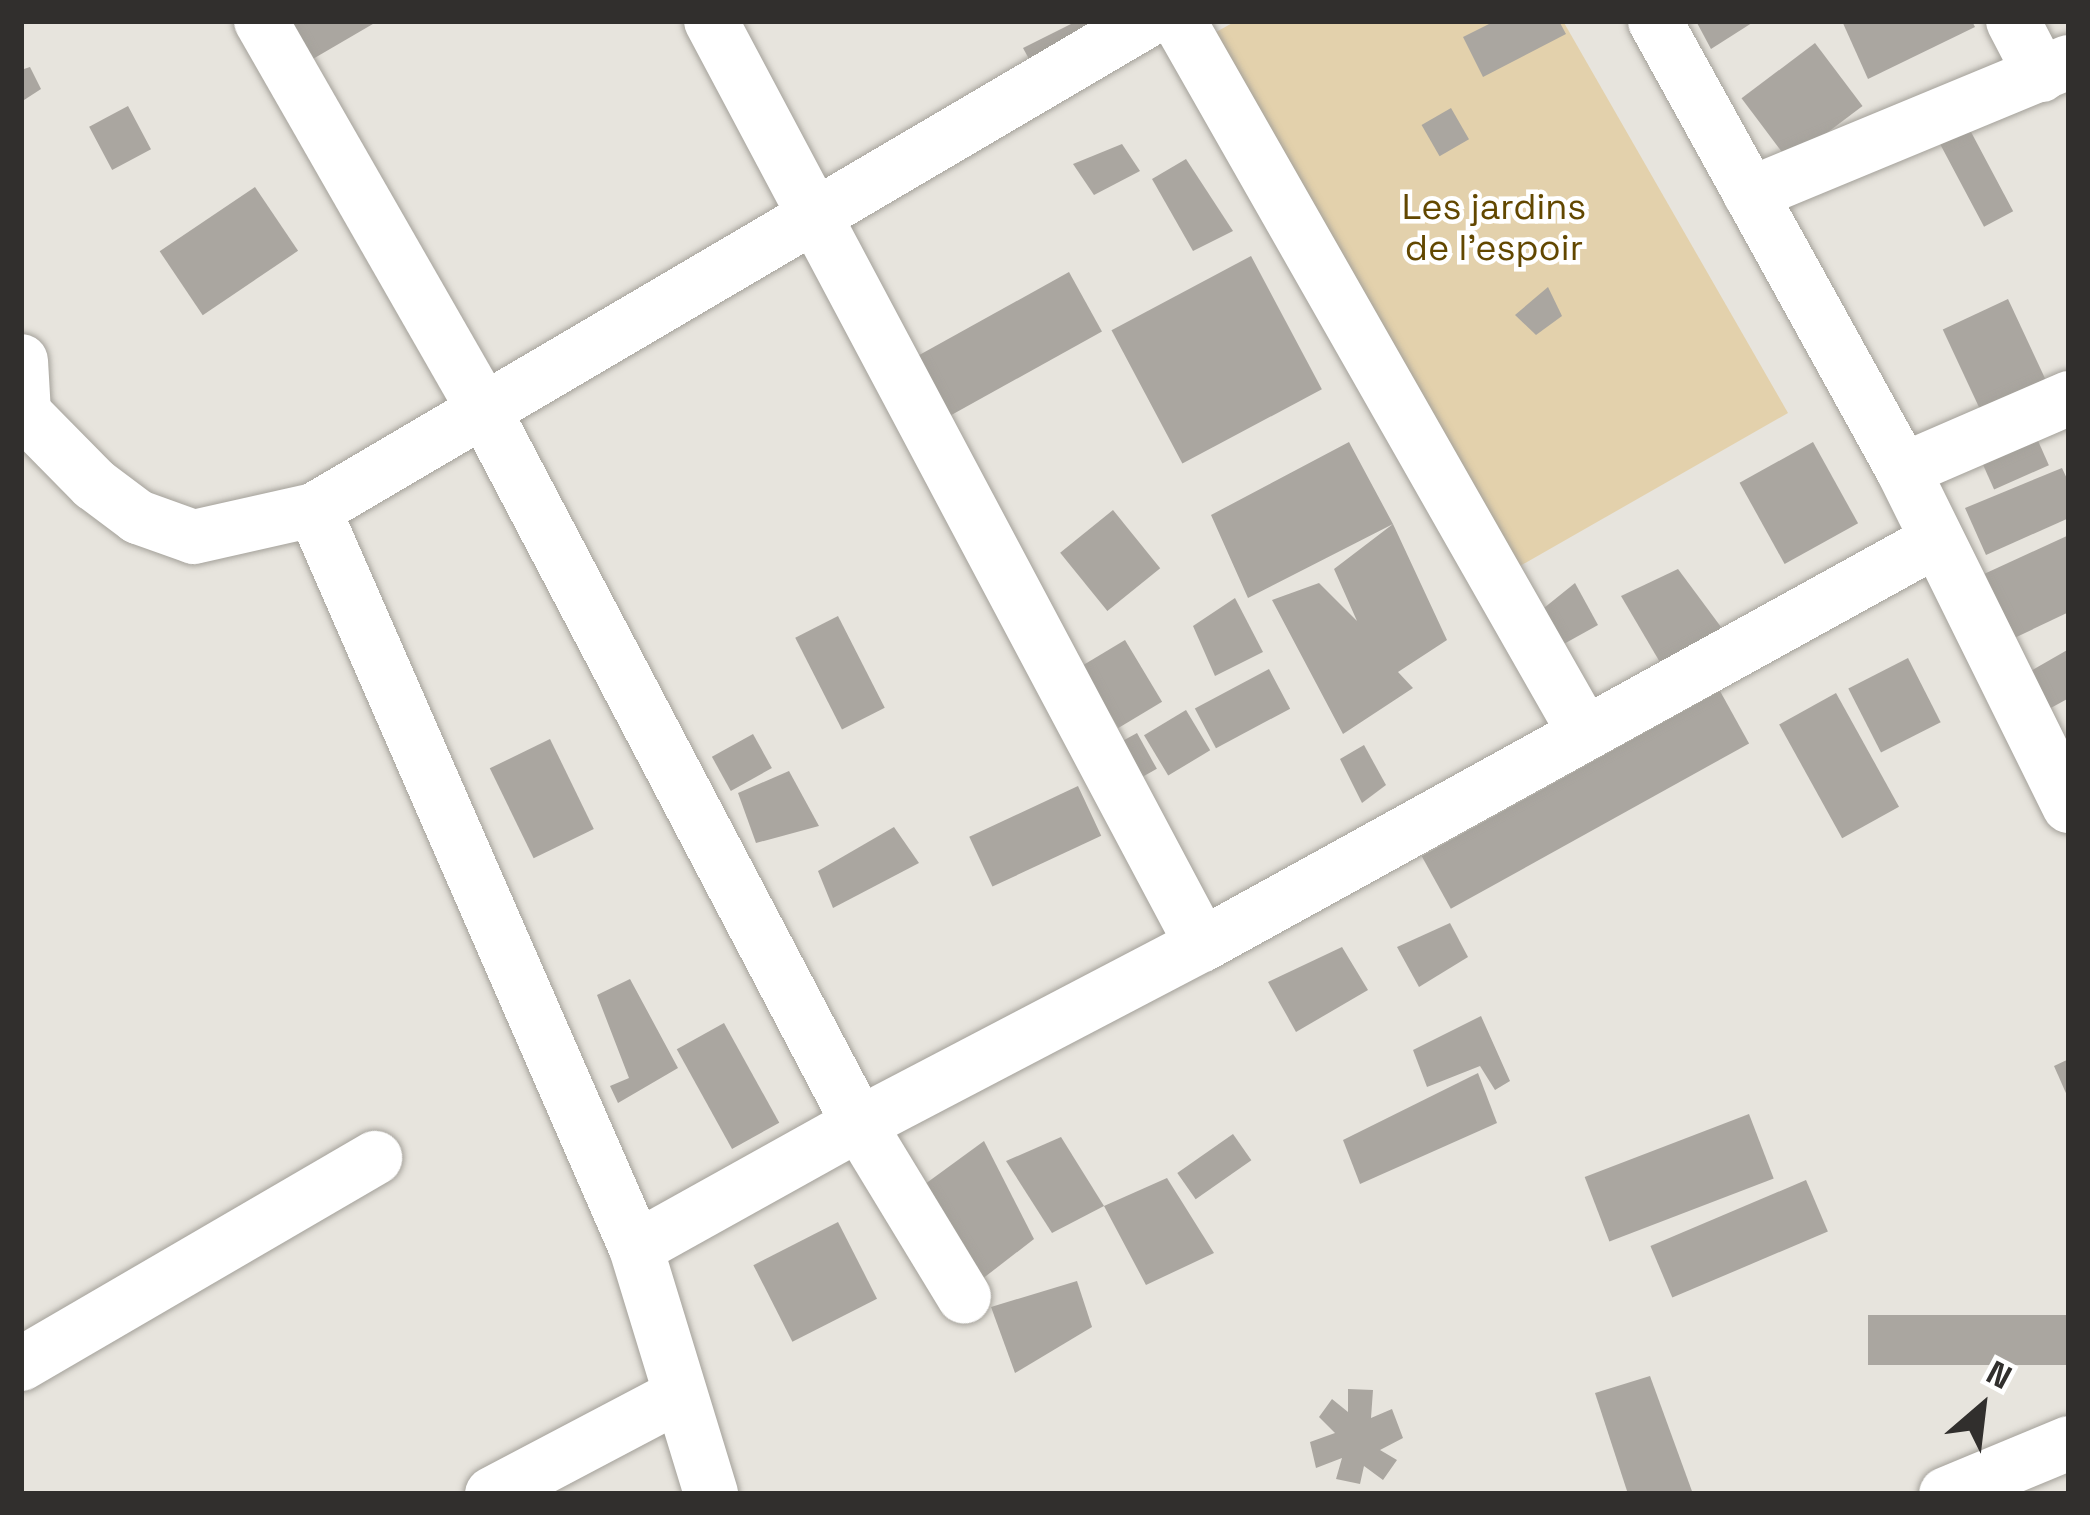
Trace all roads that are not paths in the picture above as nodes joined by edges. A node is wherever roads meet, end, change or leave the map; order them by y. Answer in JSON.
{"nodes":[{"id":1,"x":261,"y":21,"type":"edge"},
{"id":2,"x":711,"y":21,"type":"edge"},
{"id":3,"x":1146,"y":21,"type":"edge"},
{"id":4,"x":1179,"y":21,"type":"edge"},
{"id":5,"x":1655,"y":21,"type":"edge"},
{"id":6,"x":2013,"y":21,"type":"edge"},
{"id":7,"x":2055,"y":68,"type":"edge"},
{"id":8,"x":1750,"y":194,"type":"junction"},
{"id":9,"x":813,"y":217,"type":"junction"},
{"id":10,"x":22,"y":396,"type":"edge"},
{"id":11,"x":2069,"y":398,"type":"edge"},
{"id":12,"x":484,"y":412,"type":"junction"},
{"id":13,"x":1903,"y":470,"type":"junction"},
{"id":14,"x":314,"y":510,"type":"junction"},
{"id":15,"x":1937,"y":540,"type":"junction"},
{"id":16,"x":1584,"y":732,"type":"junction"},
{"id":17,"x":2065,"y":791,"type":"edge"},
{"id":18,"x":1202,"y":945,"type":"junction"},
{"id":19,"x":859,"y":1124,"type":"junction"},
{"id":20,"x":375,"y":1158,"type":"dead end"},
{"id":21,"x":636,"y":1248,"type":"junction"},
{"id":22,"x":964,"y":1297,"type":"dead end"},
{"id":23,"x":21,"y":1364,"type":"edge"},
{"id":24,"x":678,"y":1396,"type":"junction"},
{"id":25,"x":2069,"y":1443,"type":"edge"},
{"id":26,"x":492,"y":1494,"type":"edge"},
{"id":27,"x":711,"y":1494,"type":"edge"},
{"id":28,"x":1946,"y":1494,"type":"edge"}],
"edges":[{"from":1,"to":12,"type":"street"},
{"from":2,"to":9,"type":"street"},
{"from":3,"to":9,"type":"street"},
{"from":4,"to":16,"type":"street"},
{"from":5,"to":8,"type":"street"},
{"from":6,"to":7,"type":"street"},
{"from":7,"to":8,"type":"street"},
{"from":8,"to":13,"type":"street"},
{"from":9,"to":12,"type":"street"},
{"from":9,"to":18,"type":"street"},
{"from":10,"to":14,"type":"street"},
{"from":11,"to":13,"type":"street"},
{"from":12,"to":14,"type":"street"},
{"from":12,"to":19,"type":"street"},
{"from":13,"to":15,"type":"street"},
{"from":14,"to":21,"type":"street"},
{"from":15,"to":16,"type":"street"},
{"from":15,"to":17,"type":"street"},
{"from":16,"to":18,"type":"street"},
{"from":18,"to":19,"type":"street"},
{"from":19,"to":21,"type":"street"},
{"from":19,"to":22,"type":"street"},
{"from":20,"to":23,"type":"street"},
{"from":21,"to":24,"type":"street"},
{"from":24,"to":26,"type":"street"},
{"from":24,"to":27,"type":"street"},
{"from":25,"to":28,"type":"street"}]}
